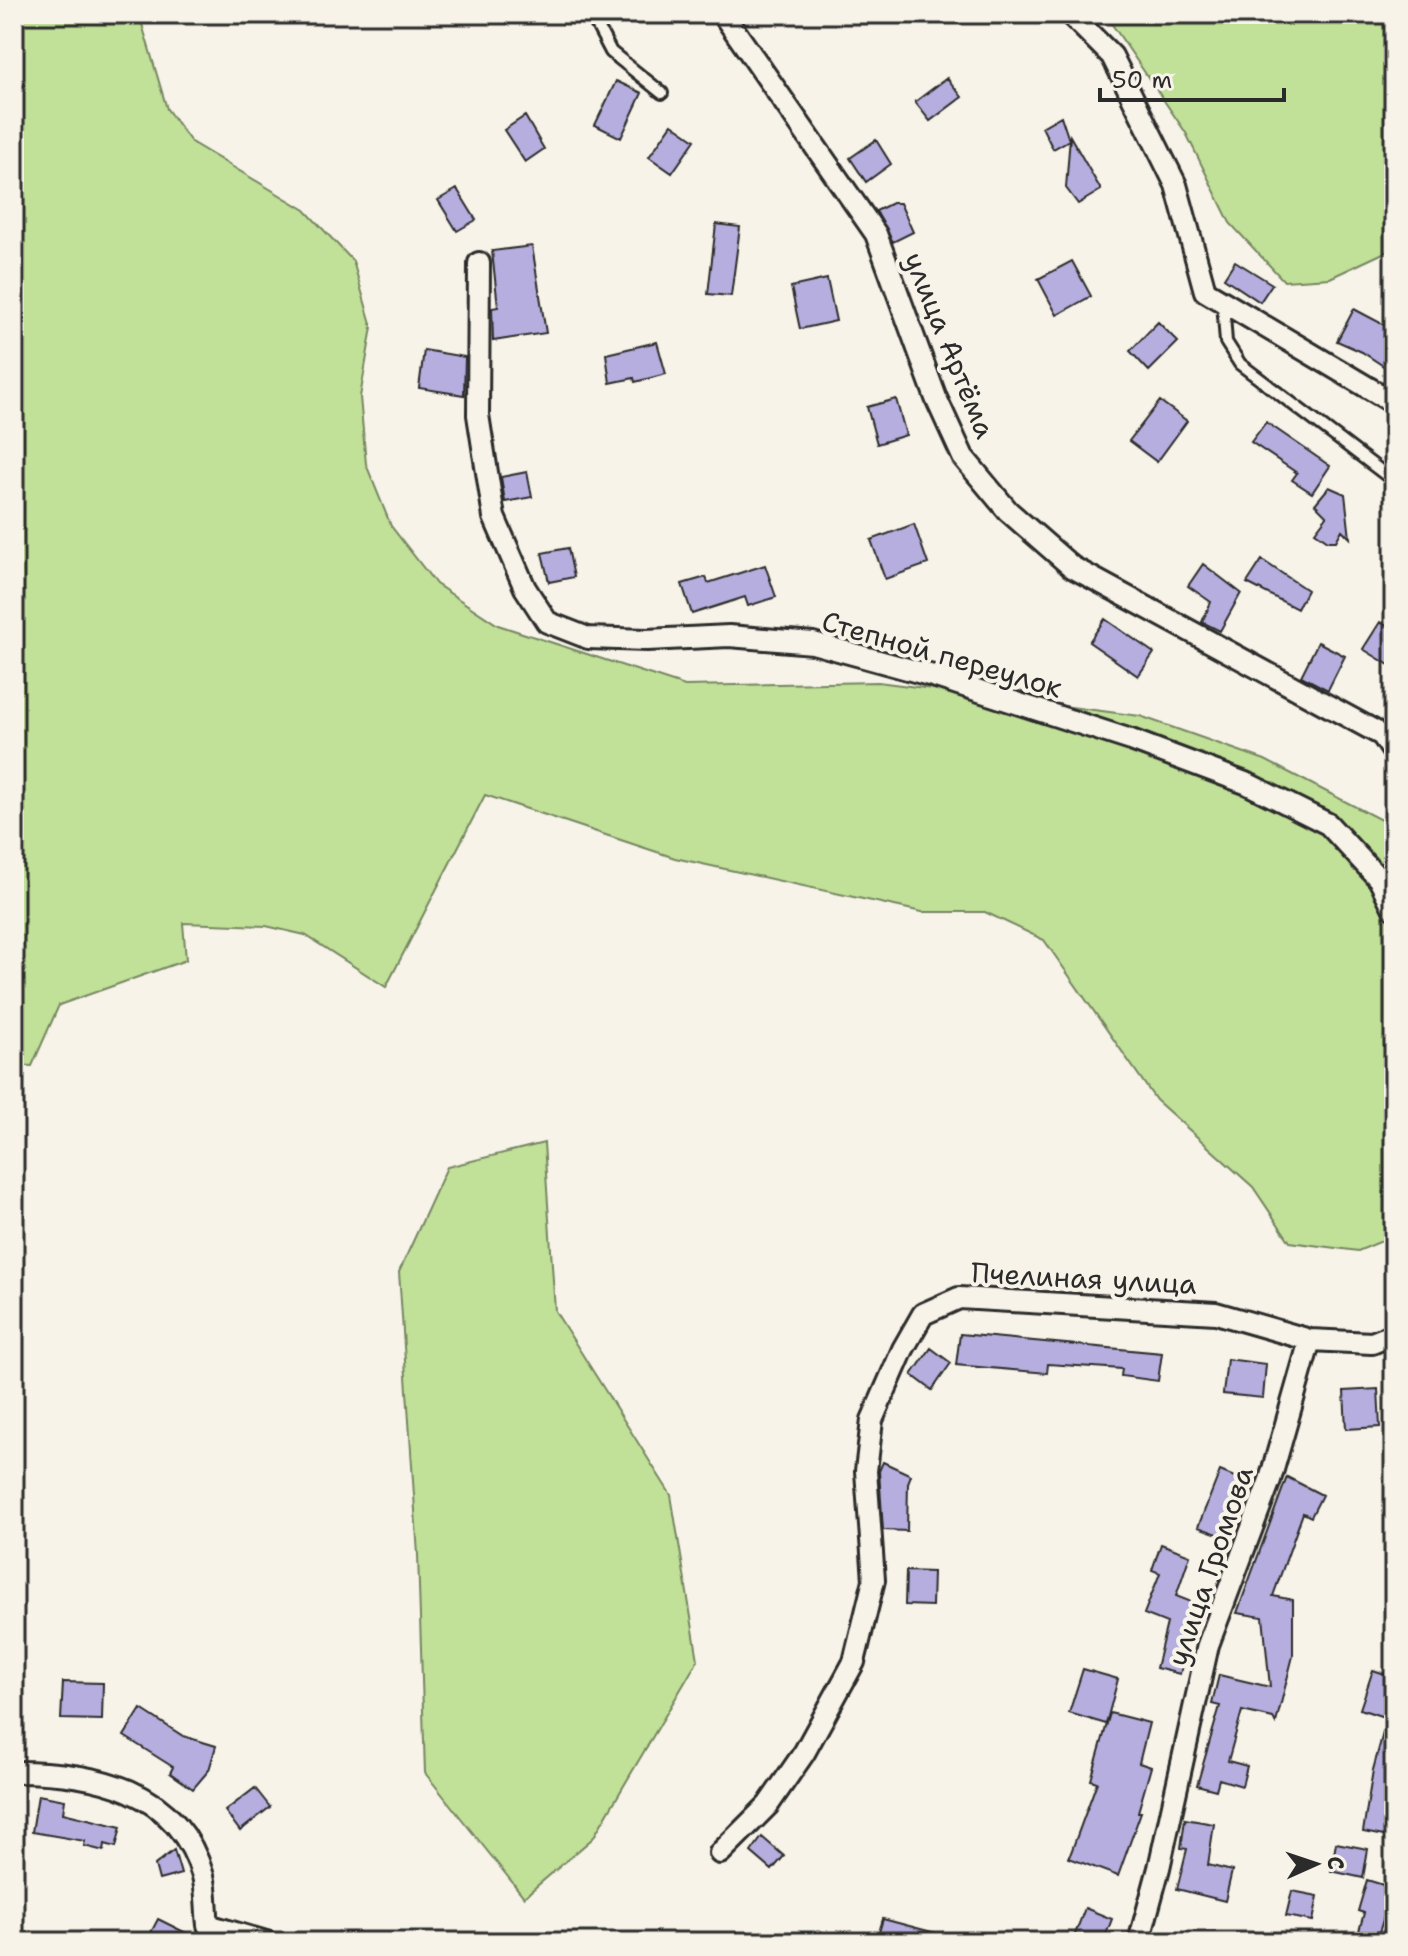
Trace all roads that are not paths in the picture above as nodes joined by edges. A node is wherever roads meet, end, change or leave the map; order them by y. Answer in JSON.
{"nodes":[{"id":1,"x":591,"y":14,"type":"edge"},
{"id":2,"x":723,"y":14,"type":"edge"},
{"id":3,"x":1070,"y":14,"type":"edge"},
{"id":4,"x":662,"y":93,"type":"dead end"},
{"id":5,"x":479,"y":263,"type":"dead end"},
{"id":6,"x":1222,"y":301,"type":"junction"},
{"id":7,"x":1394,"y":403,"type":"edge"},
{"id":8,"x":1394,"y":481,"type":"edge"},
{"id":9,"x":1394,"y":753,"type":"edge"},
{"id":10,"x":1394,"y":909,"type":"edge"},
{"id":11,"x":1394,"y":1334,"type":"edge"},
{"id":12,"x":1310,"y":1340,"type":"junction"},
{"id":13,"x":14,"y":1772,"type":"edge"},
{"id":14,"x":720,"y":1853,"type":"dead end"},
{"id":15,"x":204,"y":1934,"type":"edge"},
{"id":16,"x":266,"y":1942,"type":"edge"},
{"id":17,"x":1139,"y":1942,"type":"edge"}],
"edges":[{"from":1,"to":4,"type":"lane"},
{"from":2,"to":9,"type":"street","name":"улица Артёма"},
{"from":3,"to":6,"type":"street"},
{"from":5,"to":10,"type":"street","name":"Степной переулок"},
{"from":6,"to":7,"type":"street"},
{"from":6,"to":8,"type":"lane"},
{"from":11,"to":12,"type":"street"},
{"from":12,"to":14,"type":"street","name":"Пчелиная улица"},
{"from":12,"to":17,"type":"street","name":"улица Громова"},
{"from":13,"to":15,"type":"street"},
{"from":15,"to":16,"type":"street"}]}
